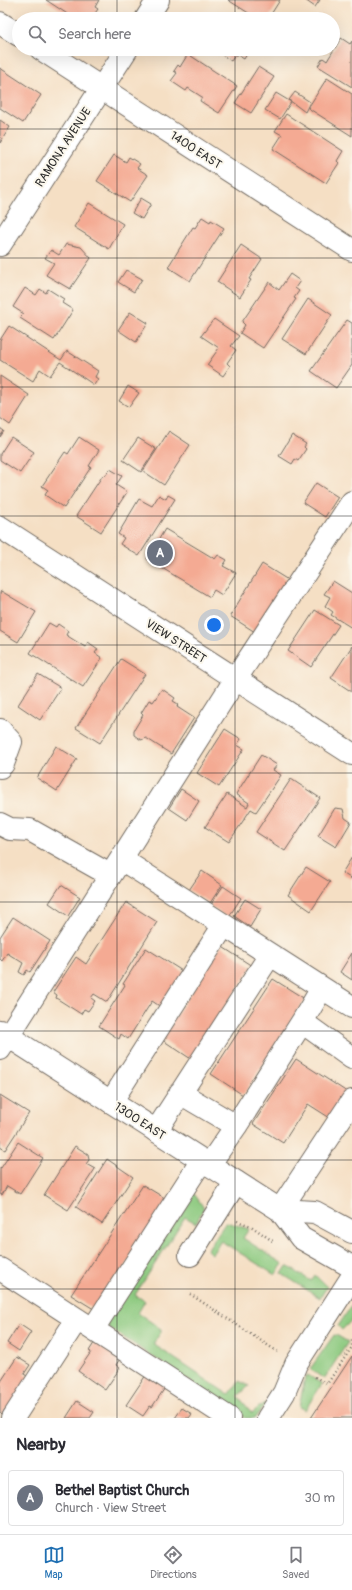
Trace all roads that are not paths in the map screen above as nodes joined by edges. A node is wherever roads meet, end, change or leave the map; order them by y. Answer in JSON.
{"nodes":[{"id":1,"x":158,"y":0,"type":"edge"},
{"id":2,"x":150,"y":12,"type":"edge"},
{"id":3,"x":0,"y":23,"type":"edge"},
{"id":4,"x":12,"y":31,"type":"edge"},
{"id":5,"x":52,"y":56,"type":"edge"},
{"id":6,"x":122,"y":56,"type":"edge"},
{"id":7,"x":101,"y":88,"type":"junction"},
{"id":8,"x":350,"y":243,"type":"edge"},
{"id":9,"x":0,"y":245,"type":"edge"},
{"id":10,"x":351,"y":505,"type":"edge"},
{"id":11,"x":0,"y":527,"type":"edge"},
{"id":12,"x":235,"y":680,"type":"junction"},
{"id":13,"x":0,"y":730,"type":"edge"},
{"id":14,"x":352,"y":754,"type":"edge"},
{"id":15,"x":0,"y":767,"type":"edge"},
{"id":16,"x":0,"y":824,"type":"edge"},
{"id":17,"x":116,"y":867,"type":"junction"},
{"id":18,"x":224,"y":925,"type":"junction"},
{"id":19,"x":270,"y":955,"type":"junction"},
{"id":20,"x":322,"y":988,"type":"junction"},
{"id":21,"x":352,"y":1007,"type":"edge"},
{"id":22,"x":302,"y":1022,"type":"junction"},
{"id":23,"x":3,"y":1039,"type":"edge"},
{"id":24,"x":352,"y":1058,"type":"edge"},
{"id":25,"x":180,"y":1093,"type":"junction"},
{"id":26,"x":352,"y":1100,"type":"edge"},
{"id":27,"x":111,"y":1102,"type":"junction"},
{"id":28,"x":236,"y":1126,"type":"junction"},
{"id":29,"x":156,"y":1131,"type":"junction"},
{"id":30,"x":206,"y":1162,"type":"junction"},
{"id":31,"x":236,"y":1182,"type":"junction"},
{"id":32,"x":280,"y":1210,"type":"junction"},
{"id":33,"x":352,"y":1232,"type":"edge"},
{"id":34,"x":190,"y":1255,"type":"dead end"},
{"id":35,"x":352,"y":1267,"type":"edge"},
{"id":36,"x":0,"y":1269,"type":"edge"},
{"id":37,"x":352,"y":1277,"type":"edge"},
{"id":38,"x":85,"y":1324,"type":"junction"},
{"id":39,"x":13,"y":1418,"type":"edge"},
{"id":40,"x":230,"y":1418,"type":"edge"},
{"id":41,"x":268,"y":1418,"type":"edge"}],
"edges":[{"from":1,"to":2,"type":"street"},
{"from":3,"to":4,"type":"street"},
{"from":5,"to":7,"type":"street","name":"1400 EAST"},
{"from":6,"to":7,"type":"street","name":"RAMONA AVENUE"},
{"from":7,"to":8,"type":"street","name":"1400 EAST"},
{"from":7,"to":9,"type":"street","name":"RAMONA AVENUE"},
{"from":10,"to":12,"type":"street"},
{"from":11,"to":12,"type":"street","name":"VIEW STREET"},
{"from":12,"to":14,"type":"street","name":"VIEW STREET"},
{"from":12,"to":17,"type":"street"},
{"from":13,"to":15,"type":"street"},
{"from":16,"to":17,"type":"street"},
{"from":17,"to":18,"type":"street"},
{"from":17,"to":23,"type":"street"},
{"from":18,"to":19,"type":"street"},
{"from":18,"to":27,"type":"street"},
{"from":19,"to":20,"type":"street"},
{"from":19,"to":25,"type":"street"},
{"from":20,"to":21,"type":"street"},
{"from":20,"to":22,"type":"street"},
{"from":22,"to":24,"type":"street"},
{"from":22,"to":28,"type":"street"},
{"from":23,"to":27,"type":"street","name":"1300 EAST"},
{"from":25,"to":28,"type":"street"},
{"from":25,"to":29,"type":"street"},
{"from":26,"to":32,"type":"street"},
{"from":27,"to":29,"type":"street","name":"1300 EAST"},
{"from":28,"to":30,"type":"street"},
{"from":29,"to":30,"type":"street","name":"1300 EAST"},
{"from":30,"to":31,"type":"street","name":"1300 EAST"},
{"from":30,"to":38,"type":"street"},
{"from":31,"to":32,"type":"street","name":"1300 EAST"},
{"from":31,"to":34,"type":"street"},
{"from":32,"to":33,"type":"street","name":"1300 EAST"},
{"from":32,"to":35,"type":"street","name":"1300 EAST"},
{"from":36,"to":38,"type":"street"},
{"from":37,"to":41,"type":"street"},
{"from":38,"to":39,"type":"street"},
{"from":38,"to":40,"type":"street"}]}
